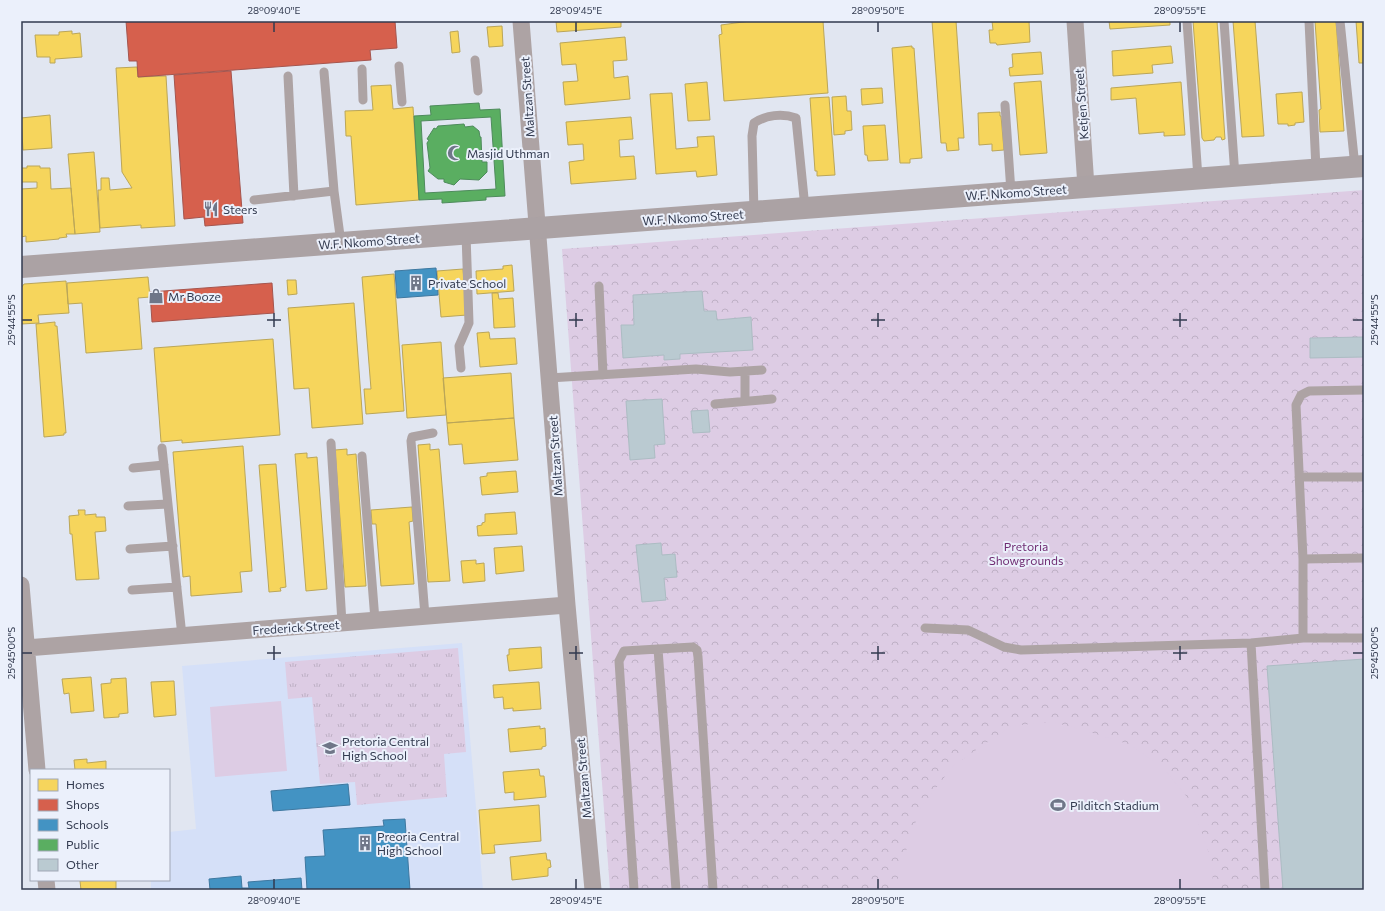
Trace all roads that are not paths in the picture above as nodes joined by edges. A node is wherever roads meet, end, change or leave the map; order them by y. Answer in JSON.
{"nodes":[{"id":1,"x":521,"y":21,"type":"edge"},
{"id":2,"x":1075,"y":21,"type":"edge"},
{"id":3,"x":1187,"y":21,"type":"edge"},
{"id":4,"x":1224,"y":21,"type":"edge"},
{"id":5,"x":1309,"y":21,"type":"edge"},
{"id":6,"x":1340,"y":21,"type":"edge"},
{"id":7,"x":476,"y":60,"type":"dead end"},
{"id":8,"x":399,"y":66,"type":"dead end"},
{"id":9,"x":362,"y":69,"type":"dead end"},
{"id":10,"x":324,"y":72,"type":"dead end"},
{"id":11,"x":288,"y":76,"type":"dead end"},
{"id":12,"x":478,"y":91,"type":"dead end"},
{"id":13,"x":363,"y":100,"type":"dead end"},
{"id":14,"x":402,"y":102,"type":"dead end"},
{"id":15,"x":1005,"y":105,"type":"dead end"},
{"id":16,"x":1360,"y":166,"type":"edge"},
{"id":17,"x":1316,"y":170,"type":"junction"},
{"id":18,"x":1235,"y":176,"type":"junction"},
{"id":19,"x":1198,"y":178,"type":"junction"},
{"id":20,"x":1086,"y":187,"type":"junction"},
{"id":21,"x":334,"y":191,"type":"junction"},
{"id":22,"x":1010,"y":192,"type":"junction"},
{"id":23,"x":294,"y":196,"type":"junction"},
{"id":24,"x":254,"y":200,"type":"dead end"},
{"id":25,"x":805,"y":208,"type":"junction"},
{"id":26,"x":754,"y":212,"type":"junction"},
{"id":27,"x":538,"y":228,"type":"junction"},
{"id":28,"x":466,"y":234,"type":"junction"},
{"id":29,"x":341,"y":243,"type":"junction"},
{"id":30,"x":21,"y":267,"type":"edge"},
{"id":31,"x":599,"y":286,"type":"dead end"},
{"id":32,"x":461,"y":368,"type":"dead end"},
{"id":33,"x":762,"y":370,"type":"dead end"},
{"id":34,"x":745,"y":371,"type":"junction"},
{"id":35,"x":603,"y":375,"type":"junction"},
{"id":36,"x":549,"y":378,"type":"junction"},
{"id":37,"x":1364,"y":390,"type":"edge"},
{"id":38,"x":772,"y":399,"type":"dead end"},
{"id":39,"x":745,"y":401,"type":"junction"},
{"id":40,"x":715,"y":404,"type":"dead end"},
{"id":41,"x":433,"y":433,"type":"dead end"},
{"id":42,"x":331,"y":443,"type":"dead end"},
{"id":43,"x":162,"y":448,"type":"dead end"},
{"id":44,"x":362,"y":456,"type":"dead end"},
{"id":45,"x":164,"y":465,"type":"junction"},
{"id":46,"x":133,"y":468,"type":"dead end"},
{"id":47,"x":1298,"y":477,"type":"junction"},
{"id":48,"x":1364,"y":477,"type":"edge"},
{"id":49,"x":168,"y":504,"type":"junction"},
{"id":50,"x":128,"y":506,"type":"dead end"},
{"id":51,"x":172,"y":546,"type":"junction"},
{"id":52,"x":130,"y":549,"type":"dead end"},
{"id":53,"x":1364,"y":558,"type":"edge"},
{"id":54,"x":1303,"y":559,"type":"junction"},
{"id":55,"x":21,"y":585,"type":"edge"},
{"id":56,"x":177,"y":587,"type":"junction"},
{"id":57,"x":132,"y":590,"type":"dead end"},
{"id":58,"x":567,"y":605,"type":"junction"},
{"id":59,"x":425,"y":616,"type":"junction"},
{"id":60,"x":375,"y":620,"type":"junction"},
{"id":61,"x":342,"y":623,"type":"junction"},
{"id":62,"x":925,"y":628,"type":"dead end"},
{"id":63,"x":182,"y":636,"type":"junction"},
{"id":64,"x":1303,"y":638,"type":"junction"},
{"id":65,"x":1364,"y":638,"type":"edge"},
{"id":66,"x":1251,"y":643,"type":"junction"},
{"id":67,"x":26,"y":648,"type":"junction"},
{"id":68,"x":658,"y":649,"type":"junction"},
{"id":69,"x":37,"y":769,"type":"edge"},
{"id":70,"x":593,"y":890,"type":"edge"},
{"id":71,"x":634,"y":890,"type":"edge"},
{"id":72,"x":676,"y":890,"type":"edge"},
{"id":73,"x":714,"y":890,"type":"edge"},
{"id":74,"x":1265,"y":890,"type":"edge"}],
"edges":[{"from":1,"to":27,"type":"street","name":"Maltzan Street"},
{"from":2,"to":20,"type":"street","name":"Ketjen Street"},
{"from":3,"to":19,"type":"lane"},
{"from":4,"to":18,"type":"lane"},
{"from":5,"to":17,"type":"lane"},
{"from":6,"to":16,"type":"lane"},
{"from":7,"to":12,"type":"lane"},
{"from":8,"to":14,"type":"lane"},
{"from":9,"to":13,"type":"lane"},
{"from":10,"to":21,"type":"lane"},
{"from":11,"to":23,"type":"lane"},
{"from":15,"to":22,"type":"lane"},
{"from":16,"to":17,"type":"main road","name":"W.F. Nkomo Street"},
{"from":17,"to":18,"type":"main road","name":"W.F. Nkomo Street"},
{"from":18,"to":19,"type":"main road","name":"W.F. Nkomo Street"},
{"from":19,"to":20,"type":"main road","name":"W.F. Nkomo Street"},
{"from":20,"to":22,"type":"main road","name":"W.F. Nkomo Street"},
{"from":21,"to":23,"type":"lane"},
{"from":21,"to":29,"type":"lane"},
{"from":22,"to":25,"type":"main road","name":"W.F. Nkomo Street"},
{"from":23,"to":24,"type":"lane"},
{"from":25,"to":26,"type":"main road","name":"W.F. Nkomo Street"},
{"from":25,"to":26,"type":"lane"},
{"from":26,"to":27,"type":"main road","name":"W.F. Nkomo Street"},
{"from":27,"to":28,"type":"main road","name":"W.F. Nkomo Street"},
{"from":27,"to":36,"type":"street","name":"Maltzan Street"},
{"from":28,"to":29,"type":"main road","name":"W.F. Nkomo Street"},
{"from":28,"to":32,"type":"lane"},
{"from":29,"to":30,"type":"main road","name":"W.F. Nkomo Street"},
{"from":31,"to":35,"type":"lane"},
{"from":33,"to":34,"type":"lane"},
{"from":34,"to":35,"type":"lane"},
{"from":34,"to":39,"type":"lane"},
{"from":35,"to":36,"type":"lane"},
{"from":36,"to":58,"type":"street","name":"Maltzan Street"},
{"from":37,"to":47,"type":"lane"},
{"from":38,"to":39,"type":"lane"},
{"from":39,"to":40,"type":"lane"},
{"from":41,"to":59,"type":"lane"},
{"from":42,"to":61,"type":"lane"},
{"from":43,"to":45,"type":"lane"},
{"from":44,"to":60,"type":"lane"},
{"from":45,"to":46,"type":"lane"},
{"from":45,"to":49,"type":"lane"},
{"from":47,"to":48,"type":"lane"},
{"from":47,"to":54,"type":"lane"},
{"from":49,"to":50,"type":"lane"},
{"from":49,"to":51,"type":"lane"},
{"from":51,"to":52,"type":"lane"},
{"from":51,"to":56,"type":"lane"},
{"from":53,"to":54,"type":"lane"},
{"from":54,"to":64,"type":"lane"},
{"from":55,"to":67,"type":"street"},
{"from":56,"to":57,"type":"lane"},
{"from":56,"to":63,"type":"lane"},
{"from":58,"to":59,"type":"street","name":"Frederick Street"},
{"from":58,"to":70,"type":"street","name":"Maltzan Street"},
{"from":59,"to":60,"type":"street","name":"Frederick Street"},
{"from":60,"to":61,"type":"street","name":"Frederick Street"},
{"from":61,"to":63,"type":"street","name":"Frederick Street"},
{"from":62,"to":66,"type":"lane"},
{"from":63,"to":67,"type":"street","name":"Frederick Street"},
{"from":64,"to":65,"type":"lane"},
{"from":64,"to":66,"type":"lane"},
{"from":66,"to":74,"type":"lane"},
{"from":67,"to":69,"type":"street"},
{"from":68,"to":71,"type":"lane"},
{"from":68,"to":72,"type":"lane"},
{"from":68,"to":73,"type":"lane"}]}
